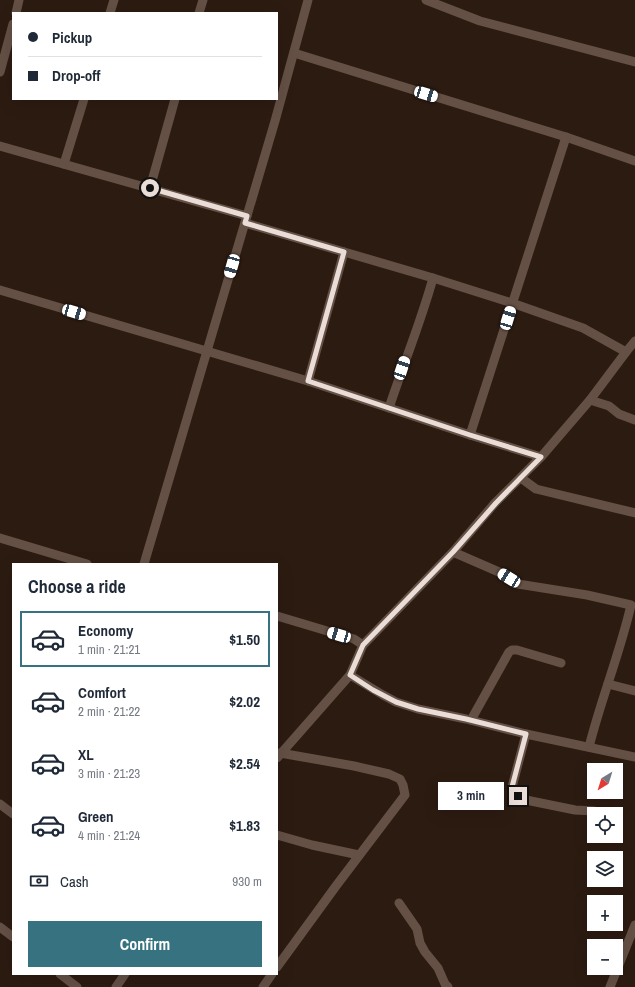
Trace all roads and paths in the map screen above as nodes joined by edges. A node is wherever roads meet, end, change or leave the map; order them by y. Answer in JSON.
{"nodes":[{"id":1,"x":20,"y":0,"type":"edge"},
{"id":2,"x":114,"y":0,"type":"edge"},
{"id":3,"x":203,"y":0,"type":"edge"},
{"id":4,"x":308,"y":0,"type":"edge"},
{"id":5,"x":426,"y":0,"type":"edge"},
{"id":6,"x":16,"y":12,"type":"edge"},
{"id":7,"x":110,"y":12,"type":"edge"},
{"id":8,"x":199,"y":12,"type":"edge"},
{"id":9,"x":12,"y":28,"type":"edge"},
{"id":10,"x":294,"y":53,"type":"junction"},
{"id":11,"x":635,"y":62,"type":"edge"},
{"id":12,"x":0,"y":72,"type":"edge"},
{"id":13,"x":84,"y":100,"type":"edge"},
{"id":14,"x":175,"y":100,"type":"edge"},
{"id":15,"x":566,"y":137,"type":"junction"},
{"id":16,"x":0,"y":146,"type":"edge"},
{"id":17,"x":635,"y":161,"type":"edge"},
{"id":18,"x":64,"y":164,"type":"junction"},
{"id":19,"x":150,"y":188,"type":"junction"},
{"id":20,"x":246,"y":219,"type":"junction"},
{"id":21,"x":344,"y":252,"type":"junction"},
{"id":22,"x":433,"y":278,"type":"junction"},
{"id":23,"x":0,"y":290,"type":"edge"},
{"id":24,"x":512,"y":304,"type":"junction"},
{"id":25,"x":635,"y":341,"type":"edge"},
{"id":26,"x":207,"y":351,"type":"junction"},
{"id":27,"x":626,"y":352,"type":"junction"},
{"id":28,"x":308,"y":381,"type":"junction"},
{"id":29,"x":590,"y":400,"type":"junction"},
{"id":30,"x":388,"y":408,"type":"junction"},
{"id":31,"x":635,"y":420,"type":"edge"},
{"id":32,"x":470,"y":435,"type":"junction"},
{"id":33,"x":541,"y":457,"type":"junction"},
{"id":34,"x":521,"y":478,"type":"junction"},
{"id":35,"x":635,"y":513,"type":"edge"},
{"id":36,"x":0,"y":538,"type":"edge"},
{"id":37,"x":453,"y":552,"type":"junction"},
{"id":38,"x":84,"y":563,"type":"edge"},
{"id":39,"x":144,"y":563,"type":"edge"},
{"id":40,"x":278,"y":616,"type":"edge"},
{"id":41,"x":363,"y":645,"type":"junction"},
{"id":42,"x":561,"y":663,"type":"dead end"},
{"id":43,"x":350,"y":675,"type":"junction"},
{"id":44,"x":608,"y":684,"type":"junction"},
{"id":45,"x":635,"y":691,"type":"edge"},
{"id":46,"x":470,"y":720,"type":"junction"},
{"id":47,"x":526,"y":734,"type":"junction"},
{"id":48,"x":589,"y":747,"type":"junction"},
{"id":49,"x":279,"y":756,"type":"edge"},
{"id":50,"x":635,"y":757,"type":"edge"},
{"id":51,"x":0,"y":804,"type":"edge"},
{"id":52,"x":587,"y":811,"type":"edge"},
{"id":53,"x":12,"y":813,"type":"edge"},
{"id":54,"x":278,"y":835,"type":"edge"},
{"id":55,"x":359,"y":855,"type":"junction"},
{"id":56,"x":399,"y":903,"type":"dead end"},
{"id":57,"x":635,"y":925,"type":"edge"},
{"id":58,"x":0,"y":927,"type":"edge"},
{"id":59,"x":12,"y":936,"type":"edge"},
{"id":60,"x":278,"y":966,"type":"edge"},
{"id":61,"x":61,"y":975,"type":"edge"},
{"id":62,"x":124,"y":975,"type":"edge"},
{"id":63,"x":271,"y":975,"type":"edge"},
{"id":64,"x":77,"y":987,"type":"edge"},
{"id":65,"x":116,"y":987,"type":"edge"},
{"id":66,"x":263,"y":987,"type":"edge"},
{"id":67,"x":448,"y":987,"type":"edge"},
{"id":68,"x":610,"y":987,"type":"edge"}],
"edges":[{"from":1,"to":6,"type":"street"},
{"from":2,"to":7,"type":"street"},
{"from":3,"to":8,"type":"street"},
{"from":4,"to":10,"type":"street"},
{"from":5,"to":11,"type":"street"},
{"from":9,"to":12,"type":"street"},
{"from":10,"to":15,"type":"street"},
{"from":10,"to":20,"type":"street"},
{"from":13,"to":18,"type":"street"},
{"from":14,"to":19,"type":"street"},
{"from":15,"to":17,"type":"street"},
{"from":15,"to":24,"type":"street"},
{"from":16,"to":18,"type":"street"},
{"from":18,"to":19,"type":"street"},
{"from":19,"to":20,"type":"street"},
{"from":20,"to":21,"type":"street"},
{"from":20,"to":26,"type":"street"},
{"from":21,"to":22,"type":"street"},
{"from":21,"to":28,"type":"street"},
{"from":22,"to":24,"type":"street"},
{"from":22,"to":30,"type":"street"},
{"from":23,"to":26,"type":"street"},
{"from":24,"to":27,"type":"street"},
{"from":24,"to":32,"type":"street"},
{"from":25,"to":27,"type":"street"},
{"from":26,"to":28,"type":"street"},
{"from":26,"to":39,"type":"street"},
{"from":27,"to":29,"type":"street"},
{"from":28,"to":30,"type":"street"},
{"from":29,"to":31,"type":"street"},
{"from":29,"to":33,"type":"street"},
{"from":30,"to":32,"type":"street"},
{"from":32,"to":33,"type":"street"},
{"from":33,"to":34,"type":"street"},
{"from":34,"to":35,"type":"street"},
{"from":34,"to":37,"type":"street"},
{"from":36,"to":38,"type":"street"},
{"from":37,"to":41,"type":"street"},
{"from":37,"to":44,"type":"street"},
{"from":40,"to":41,"type":"street"},
{"from":41,"to":43,"type":"street"},
{"from":42,"to":46,"type":"street"},
{"from":43,"to":46,"type":"street"},
{"from":43,"to":49,"type":"street"},
{"from":44,"to":45,"type":"street"},
{"from":44,"to":48,"type":"street"},
{"from":46,"to":47,"type":"street"},
{"from":47,"to":48,"type":"street"},
{"from":47,"to":52,"type":"street"},
{"from":48,"to":50,"type":"street"},
{"from":49,"to":55,"type":"street"},
{"from":51,"to":53,"type":"street"},
{"from":54,"to":55,"type":"street"},
{"from":55,"to":60,"type":"street"},
{"from":56,"to":67,"type":"street"},
{"from":57,"to":68,"type":"street"},
{"from":58,"to":59,"type":"street"},
{"from":61,"to":64,"type":"street"},
{"from":62,"to":65,"type":"street"},
{"from":63,"to":66,"type":"street"}]}
